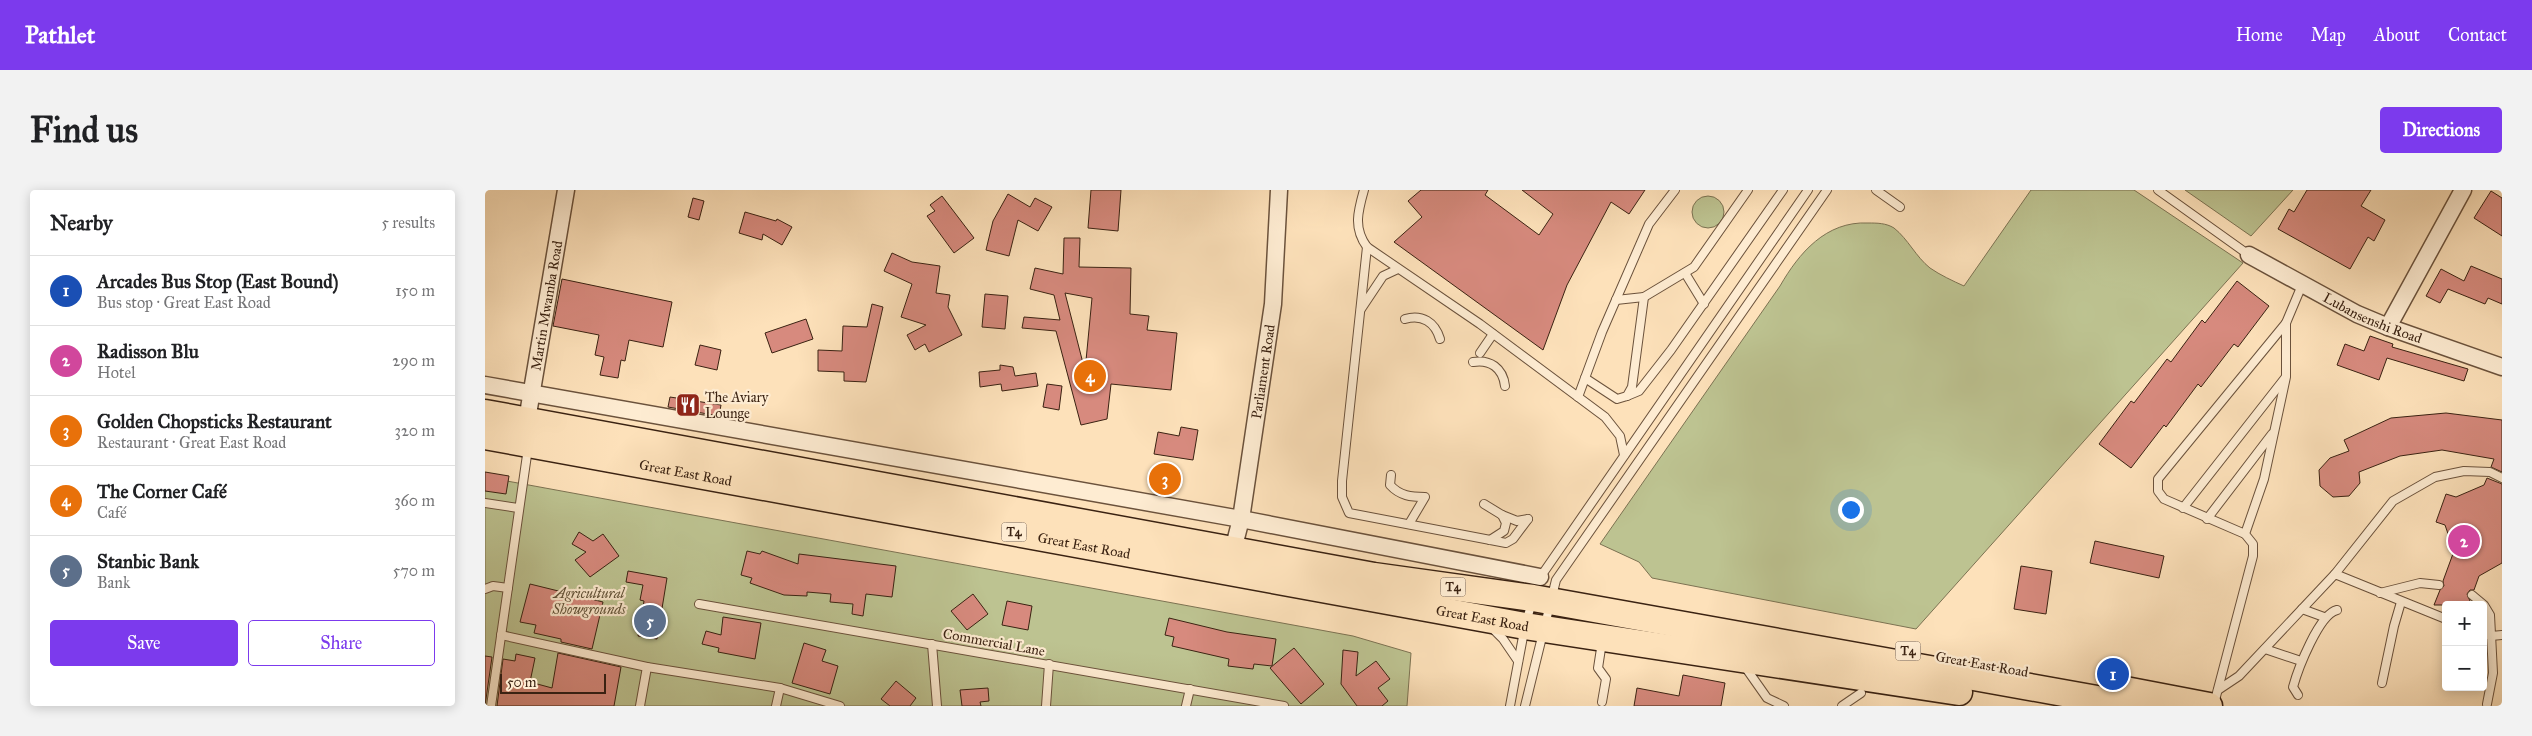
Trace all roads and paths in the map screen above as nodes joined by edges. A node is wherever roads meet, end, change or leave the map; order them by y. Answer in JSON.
{"nodes":[{"id":1,"x":566,"y":190,"type":"edge"},
{"id":2,"x":1279,"y":190,"type":"edge"},
{"id":3,"x":1364,"y":190,"type":"edge"},
{"id":4,"x":1675,"y":190,"type":"edge"},
{"id":5,"x":1749,"y":190,"type":"edge"},
{"id":6,"x":1783,"y":190,"type":"edge"},
{"id":7,"x":1808,"y":190,"type":"edge"},
{"id":8,"x":1827,"y":190,"type":"edge"},
{"id":9,"x":1875,"y":190,"type":"edge"},
{"id":10,"x":2158,"y":190,"type":"edge"},
{"id":11,"x":2463,"y":190,"type":"edge"},
{"id":12,"x":1900,"y":207,"type":"dead end"},
{"id":13,"x":1367,"y":247,"type":"junction"},
{"id":14,"x":2249,"y":255,"type":"joint"},
{"id":15,"x":1398,"y":268,"type":"junction"},
{"id":16,"x":1685,"y":273,"type":"junction"},
{"id":17,"x":2302,"y":285,"type":"junction"},
{"id":18,"x":1644,"y":297,"type":"junction"},
{"id":19,"x":1616,"y":300,"type":"junction"},
{"id":20,"x":1704,"y":304,"type":"junction"},
{"id":21,"x":1360,"y":311,"type":"junction"},
{"id":22,"x":1405,"y":319,"type":"dead end"},
{"id":23,"x":2286,"y":323,"type":"junction"},
{"id":24,"x":2389,"y":327,"type":"junction"},
{"id":25,"x":1493,"y":334,"type":"junction"},
{"id":26,"x":1440,"y":339,"type":"dead end"},
{"id":27,"x":1473,"y":362,"type":"dead end"},
{"id":28,"x":1491,"y":364,"type":"junction"},
{"id":29,"x":2502,"y":367,"type":"edge"},
{"id":30,"x":2287,"y":377,"type":"junction"},
{"id":31,"x":1585,"y":378,"type":"junction"},
{"id":32,"x":485,"y":385,"type":"edge"},
{"id":33,"x":1505,"y":386,"type":"dead end"},
{"id":34,"x":531,"y":394,"type":"junction"},
{"id":35,"x":1627,"y":396,"type":"junction"},
{"id":36,"x":1578,"y":397,"type":"junction"},
{"id":37,"x":485,"y":413,"type":"edge"},
{"id":38,"x":2274,"y":431,"type":"junction"},
{"id":39,"x":528,"y":432,"type":"junction"},
{"id":40,"x":485,"y":436,"type":"edge"},
{"id":41,"x":1624,"y":455,"type":"junction"},
{"id":42,"x":1391,"y":475,"type":"dead end"},
{"id":43,"x":2502,"y":478,"type":"edge"},
{"id":44,"x":485,"y":502,"type":"edge"},
{"id":45,"x":1484,"y":504,"type":"dead end"},
{"id":46,"x":518,"y":508,"type":"junction"},
{"id":47,"x":2183,"y":508,"type":"junction"},
{"id":48,"x":1502,"y":515,"type":"junction"},
{"id":49,"x":1241,"y":519,"type":"junction"},
{"id":50,"x":2207,"y":519,"type":"junction"},
{"id":51,"x":1409,"y":524,"type":"junction"},
{"id":52,"x":2245,"y":534,"type":"junction"},
{"id":53,"x":1490,"y":540,"type":"junction"},
{"id":54,"x":1233,"y":550,"type":"junction"},
{"id":55,"x":2335,"y":574,"type":"junction"},
{"id":56,"x":2439,"y":585,"type":"dead end"},
{"id":57,"x":508,"y":588,"type":"junction"},
{"id":58,"x":485,"y":589,"type":"edge"},
{"id":59,"x":1545,"y":589,"type":"junction"},
{"id":60,"x":2380,"y":593,"type":"junction"},
{"id":61,"x":2472,"y":596,"type":"dead end"},
{"id":62,"x":2479,"y":601,"type":"edge"},
{"id":63,"x":2401,"y":602,"type":"junction"},
{"id":64,"x":699,"y":604,"type":"dead end"},
{"id":65,"x":2302,"y":609,"type":"junction"},
{"id":66,"x":2337,"y":610,"type":"dead end"},
{"id":67,"x":2487,"y":610,"type":"edge"},
{"id":68,"x":1605,"y":612,"type":"junction"},
{"id":69,"x":2325,"y":617,"type":"junction"},
{"id":70,"x":2442,"y":617,"type":"edge"},
{"id":71,"x":1480,"y":618,"type":"junction"},
{"id":72,"x":1534,"y":627,"type":"junction"},
{"id":73,"x":501,"y":635,"type":"junction"},
{"id":74,"x":2487,"y":635,"type":"edge"},
{"id":75,"x":2502,"y":635,"type":"edge"},
{"id":76,"x":1603,"y":638,"type":"junction"},
{"id":77,"x":932,"y":644,"type":"junction"},
{"id":78,"x":1655,"y":646,"type":"junction"},
{"id":79,"x":2265,"y":649,"type":"junction"},
{"id":80,"x":1518,"y":661,"type":"junction"},
{"id":81,"x":2301,"y":661,"type":"junction"},
{"id":82,"x":1049,"y":664,"type":"junction"},
{"id":83,"x":647,"y":667,"type":"junction"},
{"id":84,"x":1747,"y":671,"type":"junction"},
{"id":85,"x":2382,"y":683,"type":"dead end"},
{"id":86,"x":780,"y":688,"type":"junction"},
{"id":87,"x":1189,"y":689,"type":"junction"},
{"id":88,"x":2298,"y":695,"type":"dead end"},
{"id":89,"x":2213,"y":698,"type":"edge"},
{"id":90,"x":1852,"y":699,"type":"edge"},
{"id":91,"x":1602,"y":702,"type":"dead end"},
{"id":92,"x":2487,"y":704,"type":"dead end"},
{"id":93,"x":491,"y":706,"type":"edge"},
{"id":94,"x":640,"y":706,"type":"edge"},
{"id":95,"x":776,"y":706,"type":"edge"},
{"id":96,"x":840,"y":706,"type":"edge"},
{"id":97,"x":937,"y":706,"type":"edge"},
{"id":98,"x":1046,"y":706,"type":"edge"},
{"id":99,"x":1186,"y":706,"type":"edge"},
{"id":100,"x":1284,"y":706,"type":"edge"},
{"id":101,"x":1510,"y":706,"type":"edge"},
{"id":102,"x":1525,"y":706,"type":"edge"},
{"id":103,"x":1784,"y":706,"type":"edge"},
{"id":104,"x":1944,"y":706,"type":"edge"},
{"id":105,"x":2045,"y":706,"type":"edge"},
{"id":106,"x":2136,"y":706,"type":"edge"},
{"id":107,"x":2214,"y":706,"type":"edge"}],
"edges":[{"from":1,"to":34,"type":"street","name":"Martin Mwamba Road"},
{"from":2,"to":49,"type":"street","name":"Parliament Road"},
{"from":3,"to":13,"type":"lane"},
{"from":4,"to":19,"type":"lane"},
{"from":5,"to":16,"type":"lane"},
{"from":6,"to":20,"type":"lane"},
{"from":7,"to":41,"type":"lane"},
{"from":8,"to":59,"type":"lane"},
{"from":9,"to":12,"type":"lane"},
{"from":10,"to":14,"type":"lane"},
{"from":11,"to":24,"type":"street"},
{"from":13,"to":15,"type":"lane"},
{"from":13,"to":21,"type":"lane"},
{"from":14,"to":17,"type":"street","name":"Lubansenshi Road"},
{"from":15,"to":21,"type":"lane"},
{"from":15,"to":25,"type":"lane"},
{"from":16,"to":18,"type":"lane"},
{"from":16,"to":20,"type":"lane"},
{"from":17,"to":23,"type":"lane"},
{"from":17,"to":24,"type":"street","name":"Lubansenshi Road"},
{"from":18,"to":19,"type":"lane"},
{"from":18,"to":35,"type":"lane"},
{"from":19,"to":31,"type":"lane"},
{"from":20,"to":35,"type":"lane"},
{"from":21,"to":51,"type":"lane"},
{"from":22,"to":26,"type":"lane"},
{"from":23,"to":30,"type":"lane"},
{"from":23,"to":47,"type":"lane"},
{"from":24,"to":29,"type":"street","name":"Lubansenshi Road"},
{"from":25,"to":28,"type":"lane"},
{"from":25,"to":36,"type":"lane"},
{"from":27,"to":28,"type":"lane"},
{"from":28,"to":33,"type":"lane"},
{"from":30,"to":38,"type":"lane"},
{"from":30,"to":47,"type":"lane"},
{"from":31,"to":35,"type":"lane"},
{"from":31,"to":36,"type":"lane"},
{"from":32,"to":34,"type":"street"},
{"from":34,"to":39,"type":"street","name":"Martin Mwamba Road"},
{"from":34,"to":49,"type":"street"},
{"from":36,"to":41,"type":"lane"},
{"from":37,"to":39,"type":"main road","name":"Great East Road","number":"T4"},
{"from":38,"to":50,"type":"lane"},
{"from":38,"to":52,"type":"lane"},
{"from":39,"to":40,"type":"main road","name":"Great East Road","number":"T4"},
{"from":39,"to":46,"type":"lane"},
{"from":39,"to":54,"type":"main road","name":"Great East Road","number":"T4"},
{"from":39,"to":71,"type":"main road","name":"Great East Road","number":"T4"},
{"from":41,"to":59,"type":"lane"},
{"from":42,"to":51,"type":"lane"},
{"from":43,"to":55,"type":"lane"},
{"from":44,"to":46,"type":"lane"},
{"from":45,"to":48,"type":"lane"},
{"from":46,"to":57,"type":"lane"},
{"from":47,"to":50,"type":"lane"},
{"from":48,"to":53,"type":"lane"},
{"from":48,"to":53,"type":"lane"},
{"from":49,"to":54,"type":"street","name":"Parliament Road"},
{"from":49,"to":59,"type":"street"},
{"from":50,"to":52,"type":"lane"},
{"from":51,"to":53,"type":"lane"},
{"from":52,"to":89,"type":"lane"},
{"from":54,"to":59,"type":"main road","name":"Great East Road","number":"T4"},
{"from":55,"to":60,"type":"lane"},
{"from":55,"to":65,"type":"lane"},
{"from":56,"to":60,"type":"lane"},
{"from":57,"to":58,"type":"lane"},
{"from":57,"to":73,"type":"lane"},
{"from":59,"to":68,"type":"main road","name":"Great East Road","number":"T4"},
{"from":59,"to":72,"type":"lane"},
{"from":59,"to":72,"type":"lane"},
{"from":60,"to":63,"type":"lane"},
{"from":61,"to":62,"type":"lane"},
{"from":63,"to":70,"type":"lane"},
{"from":63,"to":85,"type":"lane"},
{"from":64,"to":77,"type":"lane","name":"Commercial Lane"},
{"from":65,"to":69,"type":"lane"},
{"from":65,"to":79,"type":"lane"},
{"from":66,"to":69,"type":"lane"},
{"from":67,"to":74,"type":"lane"},
{"from":68,"to":89,"type":"main road","name":"Great East Road","number":"T4"},
{"from":68,"to":106,"type":"main road","name":"Great East Road","number":"T4"},
{"from":69,"to":81,"type":"lane"},
{"from":71,"to":72,"type":"main road","name":"Great East Road","number":"T4"},
{"from":71,"to":80,"type":"lane"},
{"from":72,"to":76,"type":"main road","name":"Great East Road","number":"T4"},
{"from":72,"to":80,"type":"lane"},
{"from":72,"to":102,"type":"lane"},
{"from":73,"to":83,"type":"lane"},
{"from":73,"to":93,"type":"lane"},
{"from":74,"to":75,"type":"lane"},
{"from":74,"to":92,"type":"lane"},
{"from":76,"to":78,"type":"main road","name":"Great East Road","number":"T4"},
{"from":76,"to":91,"type":"lane"},
{"from":77,"to":82,"type":"lane","name":"Commercial Lane"},
{"from":77,"to":97,"type":"lane"},
{"from":78,"to":84,"type":"main road","name":"Great East Road","number":"T4"},
{"from":78,"to":105,"type":"main road","name":"Great East Road","number":"T4"},
{"from":79,"to":81,"type":"lane"},
{"from":79,"to":89,"type":"lane"},
{"from":80,"to":101,"type":"lane"},
{"from":81,"to":88,"type":"lane"},
{"from":82,"to":87,"type":"lane","name":"Commercial Lane"},
{"from":82,"to":98,"type":"lane"},
{"from":83,"to":86,"type":"lane"},
{"from":83,"to":94,"type":"lane"},
{"from":84,"to":90,"type":"main road","name":"Great East Road","number":"T4"},
{"from":84,"to":103,"type":"lane"},
{"from":86,"to":95,"type":"lane"},
{"from":86,"to":96,"type":"lane"},
{"from":87,"to":99,"type":"lane"},
{"from":87,"to":100,"type":"lane","name":"Commercial Lane"},
{"from":89,"to":107,"type":"lane"},
{"from":90,"to":104,"type":"main road","name":"Great East Road","number":"T4"}]}
